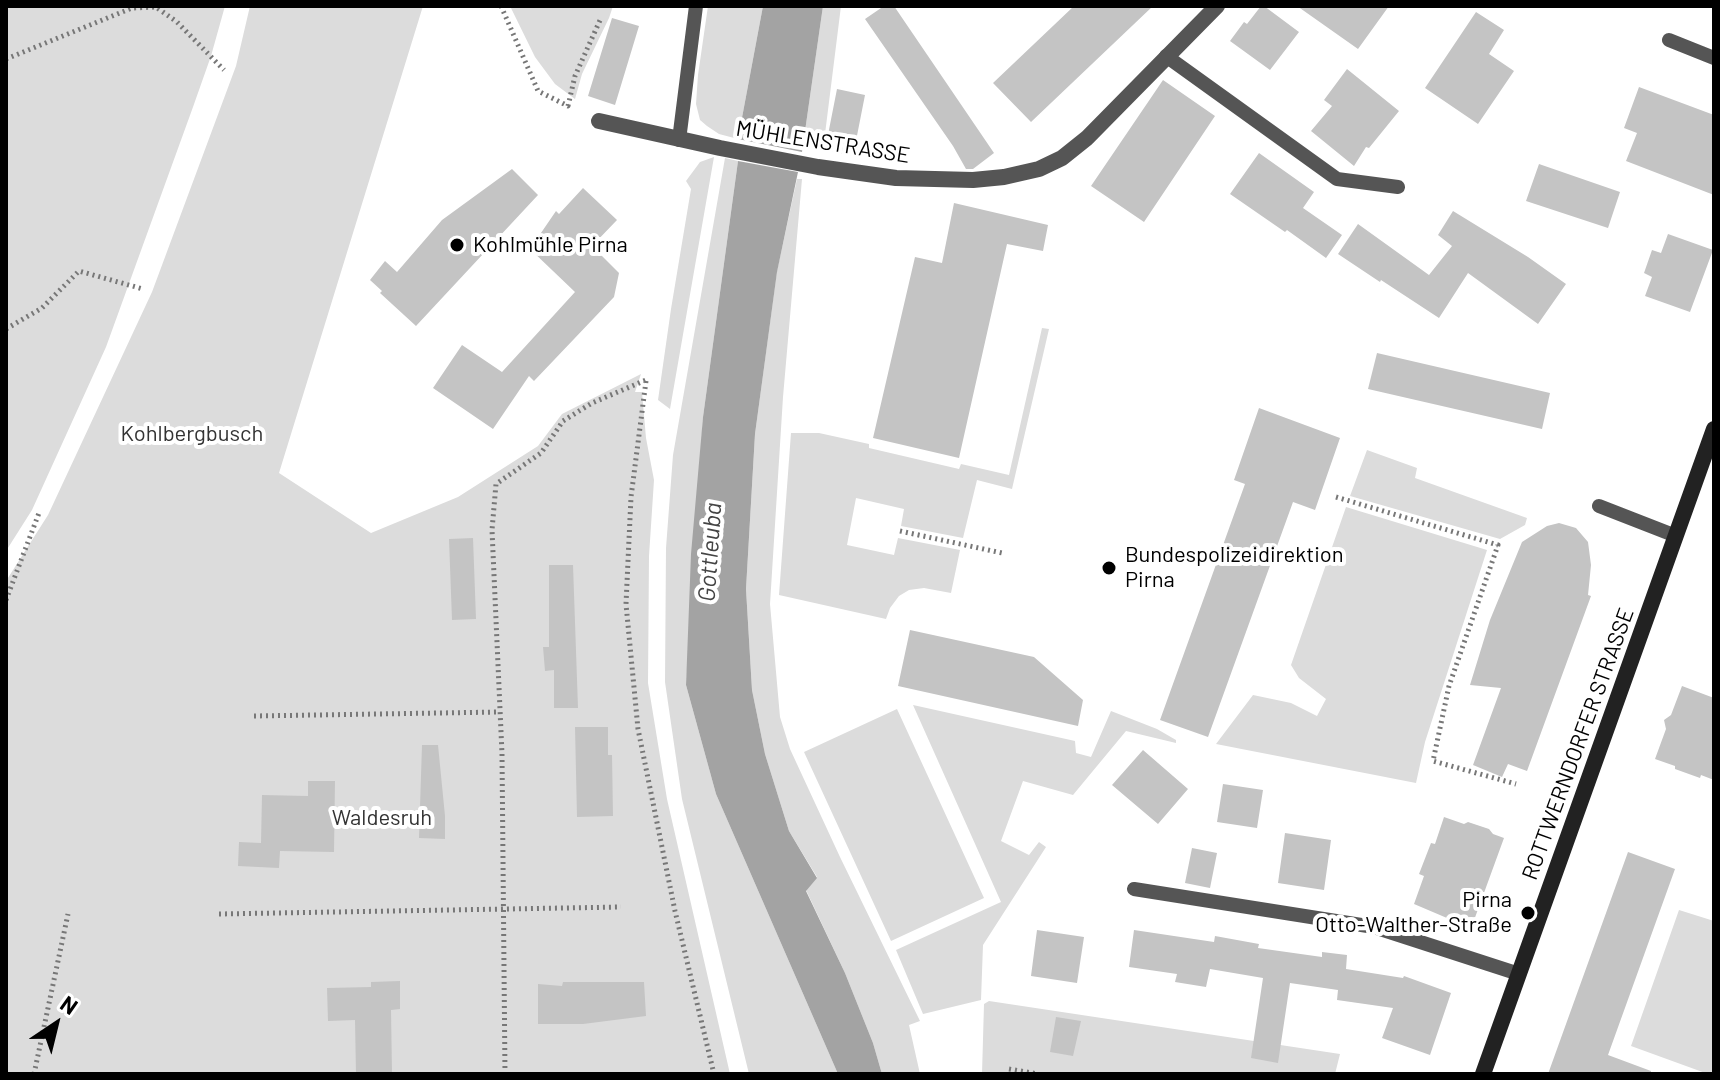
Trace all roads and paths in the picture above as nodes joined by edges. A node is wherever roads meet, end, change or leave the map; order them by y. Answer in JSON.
{"nodes":[{"id":1,"x":501,"y":6,"type":"edge"},
{"id":2,"x":696,"y":6,"type":"edge"},
{"id":3,"x":1217,"y":6,"type":"edge"},
{"id":4,"x":601,"y":18,"type":"dead end"},
{"id":5,"x":1669,"y":40,"type":"dead end"},
{"id":6,"x":1166,"y":56,"type":"junction"},
{"id":7,"x":1714,"y":58,"type":"edge"},
{"id":8,"x":6,"y":59,"type":"edge"},
{"id":9,"x":224,"y":70,"type":"dead end"},
{"id":10,"x":599,"y":121,"type":"dead end"},
{"id":11,"x":679,"y":140,"type":"junction"},
{"id":12,"x":1398,"y":187,"type":"dead end"},
{"id":13,"x":143,"y":289,"type":"dead end"},
{"id":14,"x":6,"y":329,"type":"edge"},
{"id":15,"x":1714,"y":429,"type":"edge"},
{"id":16,"x":1336,"y":497,"type":"dead end"},
{"id":17,"x":1599,"y":506,"type":"dead end"},
{"id":18,"x":39,"y":513,"type":"dead end"},
{"id":19,"x":900,"y":531,"type":"dead end"},
{"id":20,"x":1676,"y":536,"type":"junction"},
{"id":21,"x":1002,"y":553,"type":"dead end"},
{"id":22,"x":6,"y":600,"type":"edge"},
{"id":23,"x":500,"y":712,"type":"junction"},
{"id":24,"x":254,"y":716,"type":"dead end"},
{"id":25,"x":1516,"y":784,"type":"dead end"},
{"id":26,"x":1134,"y":889,"type":"dead end"},
{"id":27,"x":621,"y":907,"type":"dead end"},
{"id":28,"x":503,"y":909,"type":"junction"},
{"id":29,"x":68,"y":914,"type":"dead end"},
{"id":30,"x":219,"y":914,"type":"dead end"},
{"id":31,"x":1519,"y":974,"type":"junction"},
{"id":32,"x":1009,"y":1069,"type":"dead end"},
{"id":33,"x":34,"y":1074,"type":"edge"},
{"id":34,"x":505,"y":1074,"type":"edge"},
{"id":35,"x":714,"y":1074,"type":"edge"},
{"id":36,"x":1038,"y":1074,"type":"edge"},
{"id":37,"x":1483,"y":1074,"type":"edge"}],
"edges":[{"from":1,"to":4,"type":"path"},
{"from":2,"to":11,"type":"lane"},
{"from":3,"to":6,"type":"street","name":"MÜHLENSTRASSE"},
{"from":5,"to":7,"type":"lane"},
{"from":6,"to":11,"type":"street","name":"MÜHLENSTRASSE"},
{"from":6,"to":12,"type":"lane"},
{"from":8,"to":9,"type":"path"},
{"from":10,"to":11,"type":"street","name":"MÜHLENSTRASSE"},
{"from":13,"to":14,"type":"path"},
{"from":15,"to":20,"type":"main road","name":"ROTTWERNDORFER STRASSE"},
{"from":16,"to":25,"type":"path"},
{"from":17,"to":20,"type":"lane"},
{"from":18,"to":22,"type":"path"},
{"from":19,"to":21,"type":"path"},
{"from":20,"to":31,"type":"main road","name":"ROTTWERNDORFER STRASSE"},
{"from":23,"to":24,"type":"path"},
{"from":23,"to":28,"type":"path"},
{"from":23,"to":35,"type":"path"},
{"from":26,"to":31,"type":"lane"},
{"from":27,"to":28,"type":"path"},
{"from":28,"to":30,"type":"path"},
{"from":28,"to":34,"type":"path"},
{"from":29,"to":33,"type":"path"},
{"from":31,"to":37,"type":"main road","name":"ROTTWERNDORFER STRASSE"},
{"from":32,"to":36,"type":"path"}]}
